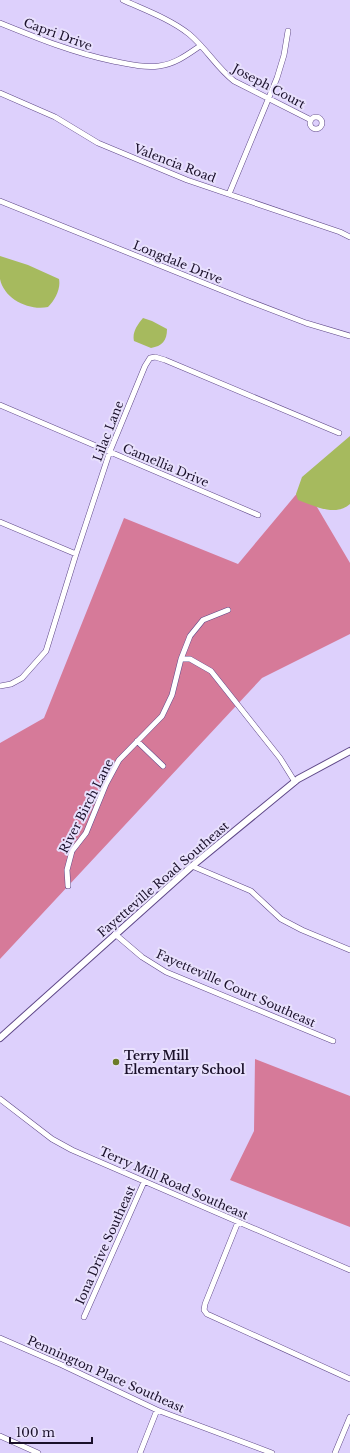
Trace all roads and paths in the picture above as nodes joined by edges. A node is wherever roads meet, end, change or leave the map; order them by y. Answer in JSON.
{"nodes":[{"id":1,"x":123,"y":0,"type":"edge"},
{"id":2,"x":0,"y":23,"type":"edge"},
{"id":3,"x":288,"y":31,"type":"dead end"},
{"id":4,"x":200,"y":46,"type":"junction"},
{"id":5,"x":0,"y":93,"type":"edge"},
{"id":6,"x":269,"y":98,"type":"junction"},
{"id":7,"x":311,"y":120,"type":"dead end"},
{"id":8,"x":229,"y":194,"type":"junction"},
{"id":9,"x":0,"y":201,"type":"edge"},
{"id":10,"x":350,"y":237,"type":"edge"},
{"id":11,"x":350,"y":336,"type":"edge"},
{"id":12,"x":0,"y":405,"type":"edge"},
{"id":13,"x":339,"y":433,"type":"dead end"},
{"id":14,"x":110,"y":451,"type":"junction"},
{"id":15,"x":258,"y":515,"type":"dead end"},
{"id":16,"x":0,"y":522,"type":"edge"},
{"id":17,"x":76,"y":554,"type":"junction"},
{"id":18,"x":228,"y":610,"type":"dead end"},
{"id":19,"x":181,"y":659,"type":"junction"},
{"id":20,"x":0,"y":686,"type":"edge"},
{"id":21,"x":137,"y":741,"type":"junction"},
{"id":22,"x":350,"y":751,"type":"edge"},
{"id":23,"x":162,"y":766,"type":"dead end"},
{"id":24,"x":295,"y":782,"type":"junction"},
{"id":25,"x":192,"y":866,"type":"junction"},
{"id":26,"x":68,"y":886,"type":"dead end"},
{"id":27,"x":116,"y":934,"type":"junction"},
{"id":28,"x":350,"y":950,"type":"edge"},
{"id":29,"x":0,"y":1038,"type":"edge"},
{"id":30,"x":332,"y":1041,"type":"dead end"},
{"id":31,"x":0,"y":1099,"type":"edge"},
{"id":32,"x":144,"y":1182,"type":"junction"},
{"id":33,"x":238,"y":1222,"type":"junction"},
{"id":34,"x":350,"y":1270,"type":"edge"},
{"id":35,"x":84,"y":1317,"type":"dead end"},
{"id":36,"x":0,"y":1338,"type":"edge"},
{"id":37,"x":350,"y":1379,"type":"edge"},
{"id":38,"x":157,"y":1410,"type":"junction"},
{"id":39,"x":350,"y":1417,"type":"edge"},
{"id":40,"x":0,"y":1436,"type":"edge"},
{"id":41,"x":38,"y":1453,"type":"edge"},
{"id":42,"x":140,"y":1453,"type":"edge"},
{"id":43,"x":272,"y":1453,"type":"edge"},
{"id":44,"x":335,"y":1453,"type":"edge"}],
"edges":[{"from":1,"to":4,"type":"street","name":"Joseph Court"},
{"from":2,"to":4,"type":"street","name":"Capri Drive"},
{"from":3,"to":6,"type":"street"},
{"from":4,"to":6,"type":"street","name":"Joseph Court"},
{"from":5,"to":8,"type":"street","name":"Valencia Road"},
{"from":6,"to":7,"type":"street","name":"Joseph Court"},
{"from":6,"to":8,"type":"street"},
{"from":8,"to":10,"type":"street","name":"Valencia Road"},
{"from":9,"to":11,"type":"street","name":"Longdale Drive"},
{"from":12,"to":14,"type":"street","name":"Camellia Drive"},
{"from":13,"to":14,"type":"street","name":"Lilac Lane"},
{"from":14,"to":15,"type":"street","name":"Camellia Drive"},
{"from":14,"to":17,"type":"street","name":"Lilac Lane"},
{"from":16,"to":17,"type":"street"},
{"from":17,"to":20,"type":"street","name":"Lilac Lane"},
{"from":18,"to":19,"type":"street","name":"River Birch Lane"},
{"from":19,"to":21,"type":"street","name":"River Birch Lane"},
{"from":19,"to":24,"type":"street"},
{"from":21,"to":23,"type":"street"},
{"from":21,"to":26,"type":"street","name":"River Birch Lane"},
{"from":22,"to":24,"type":"street","name":"Fayetteville Road Southeast"},
{"from":24,"to":25,"type":"street","name":"Fayetteville Road Southeast"},
{"from":25,"to":27,"type":"street","name":"Fayetteville Road Southeast"},
{"from":25,"to":28,"type":"street"},
{"from":27,"to":29,"type":"street","name":"Fayetteville Road Southeast"},
{"from":27,"to":30,"type":"street","name":"Fayetteville Court Southeast"},
{"from":31,"to":32,"type":"street","name":"Terry Mill Road Southeast"},
{"from":32,"to":33,"type":"street","name":"Terry Mill Road Southeast"},
{"from":32,"to":35,"type":"street","name":"Iona Drive Southeast"},
{"from":33,"to":34,"type":"street","name":"Terry Mill Road Southeast"},
{"from":33,"to":37,"type":"street"},
{"from":36,"to":38,"type":"street","name":"Pennington Place Southeast"},
{"from":38,"to":42,"type":"street"},
{"from":38,"to":43,"type":"street","name":"Pennington Place Southeast"},
{"from":39,"to":44,"type":"street"},
{"from":40,"to":41,"type":"street"}]}
